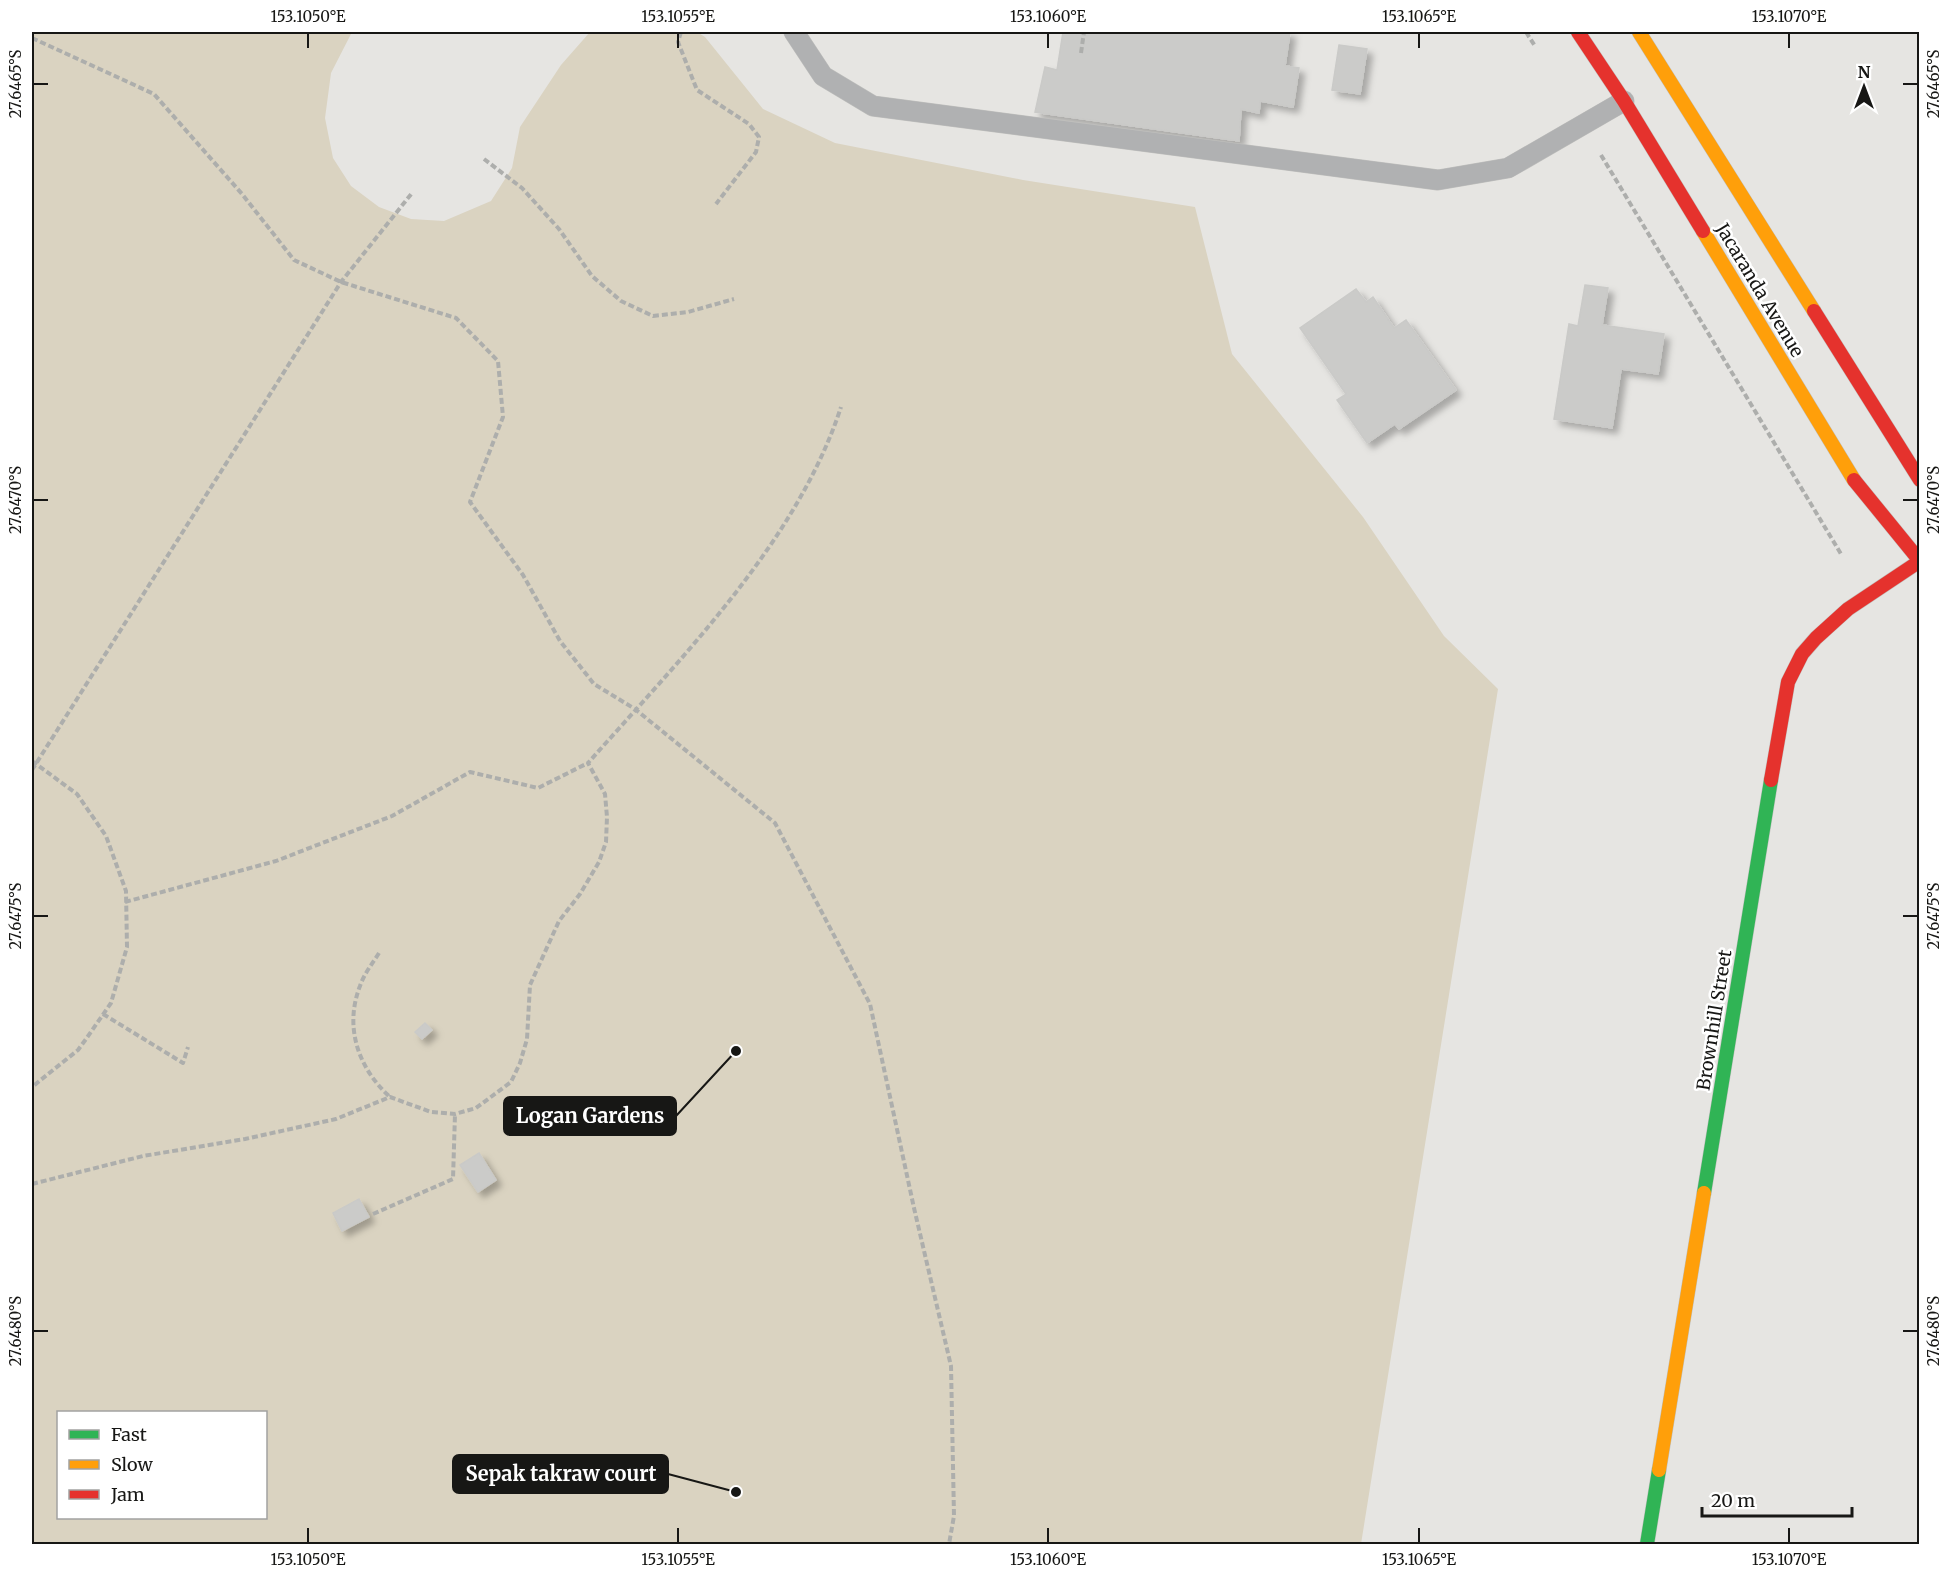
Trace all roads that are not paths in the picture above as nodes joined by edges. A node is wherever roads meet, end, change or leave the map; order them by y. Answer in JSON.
{"nodes":[{"id":1,"x":794,"y":32,"type":"edge"},
{"id":2,"x":1578,"y":32,"type":"edge"},
{"id":3,"x":1639,"y":32,"type":"edge"},
{"id":4,"x":1623,"y":101,"type":"junction"},
{"id":5,"x":1920,"y":480,"type":"edge"},
{"id":6,"x":1920,"y":561,"type":"edge"},
{"id":7,"x":1647,"y":1545,"type":"edge"}],
"edges":[{"from":1,"to":4,"type":"lane"},
{"from":2,"to":4,"type":"street","name":"Jacaranda Avenue"},
{"from":3,"to":5,"type":"street","name":"Jacaranda Avenue"},
{"from":4,"to":6,"type":"street","name":"Jacaranda Avenue"},
{"from":6,"to":7,"type":"street","name":"Brownhill Street"}]}
